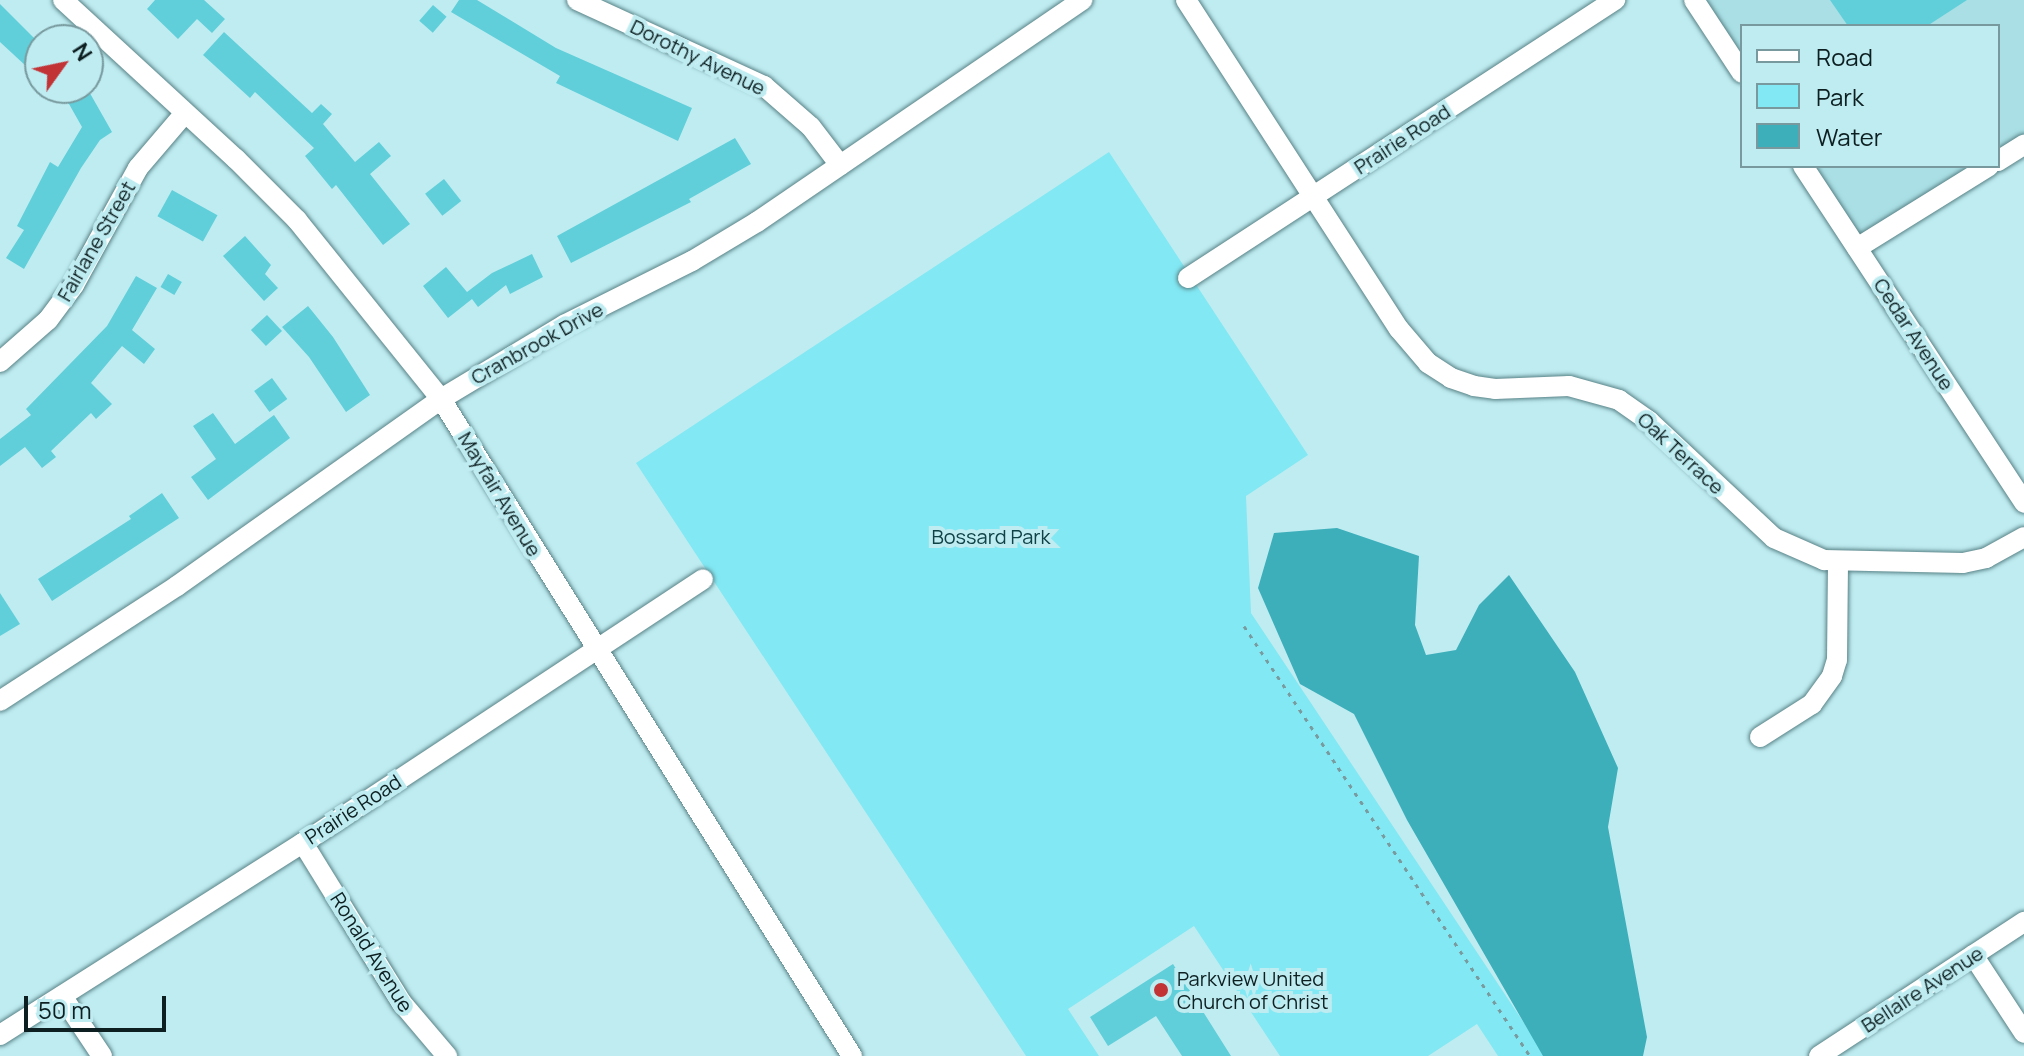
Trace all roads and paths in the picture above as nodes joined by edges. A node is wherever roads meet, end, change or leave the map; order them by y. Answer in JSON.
{"nodes":[{"id":1,"x":63,"y":0,"type":"edge"},
{"id":2,"x":577,"y":0,"type":"edge"},
{"id":3,"x":1083,"y":0,"type":"edge"},
{"id":4,"x":1186,"y":0,"type":"edge"},
{"id":5,"x":1615,"y":0,"type":"edge"},
{"id":6,"x":1694,"y":0,"type":"edge"},
{"id":7,"x":1740,"y":70,"type":"edge"},
{"id":8,"x":185,"y":113,"type":"junction"},
{"id":9,"x":2024,"y":145,"type":"edge"},
{"id":10,"x":2000,"y":160,"type":"edge"},
{"id":11,"x":840,"y":165,"type":"junction"},
{"id":12,"x":1804,"y":168,"type":"edge"},
{"id":13,"x":1986,"y":168,"type":"edge"},
{"id":14,"x":1312,"y":198,"type":"junction"},
{"id":15,"x":1857,"y":248,"type":"junction"},
{"id":16,"x":1188,"y":278,"type":"dead end"},
{"id":17,"x":0,"y":362,"type":"edge"},
{"id":18,"x":441,"y":399,"type":"junction"},
{"id":19,"x":2024,"y":503,"type":"edge"},
{"id":20,"x":2024,"y":537,"type":"edge"},
{"id":21,"x":1838,"y":562,"type":"junction"},
{"id":22,"x":703,"y":579,"type":"dead end"},
{"id":23,"x":1244,"y":626,"type":"dead end"},
{"id":24,"x":595,"y":650,"type":"junction"},
{"id":25,"x":0,"y":701,"type":"edge"},
{"id":26,"x":1760,"y":737,"type":"dead end"},
{"id":27,"x":303,"y":843,"type":"junction"},
{"id":28,"x":2024,"y":922,"type":"edge"},
{"id":29,"x":1973,"y":955,"type":"junction"},
{"id":30,"x":62,"y":996,"type":"junction"},
{"id":31,"x":2024,"y":1033,"type":"edge"},
{"id":32,"x":0,"y":1035,"type":"edge"},
{"id":33,"x":102,"y":1056,"type":"edge"},
{"id":34,"x":447,"y":1056,"type":"edge"},
{"id":35,"x":852,"y":1056,"type":"edge"},
{"id":36,"x":1530,"y":1056,"type":"edge"},
{"id":37,"x":1819,"y":1056,"type":"edge"}],
"edges":[{"from":1,"to":8,"type":"street","name":"Mayfair Avenue"},
{"from":2,"to":11,"type":"street","name":"Dorothy Avenue"},
{"from":3,"to":11,"type":"street","name":"Cranbrook Drive"},
{"from":4,"to":14,"type":"street","name":"Oak Terrace"},
{"from":5,"to":14,"type":"street","name":"Prairie Road"},
{"from":6,"to":7,"type":"street"},
{"from":8,"to":17,"type":"street","name":"Fairlane Street"},
{"from":8,"to":18,"type":"street","name":"Mayfair Avenue"},
{"from":9,"to":10,"type":"street"},
{"from":11,"to":18,"type":"street","name":"Cranbrook Drive"},
{"from":12,"to":15,"type":"street","name":"Cedar Avenue"},
{"from":13,"to":15,"type":"street"},
{"from":14,"to":16,"type":"street","name":"Prairie Road"},
{"from":14,"to":21,"type":"street","name":"Oak Terrace"},
{"from":15,"to":19,"type":"street","name":"Cedar Avenue"},
{"from":18,"to":24,"type":"street","name":"Mayfair Avenue"},
{"from":18,"to":25,"type":"street","name":"Cranbrook Drive"},
{"from":20,"to":21,"type":"street","name":"Oak Terrace"},
{"from":21,"to":26,"type":"street"},
{"from":22,"to":24,"type":"street","name":"Prairie Road"},
{"from":23,"to":36,"type":"path"},
{"from":24,"to":27,"type":"street","name":"Prairie Road"},
{"from":24,"to":35,"type":"street","name":"Mayfair Avenue"},
{"from":27,"to":30,"type":"street","name":"Prairie Road"},
{"from":27,"to":34,"type":"street","name":"Ronald Avenue"},
{"from":28,"to":29,"type":"street","name":"Bellaire Avenue"},
{"from":29,"to":31,"type":"street"},
{"from":29,"to":37,"type":"street","name":"Bellaire Avenue"},
{"from":30,"to":32,"type":"street","name":"Prairie Road"},
{"from":30,"to":33,"type":"street"}]}
